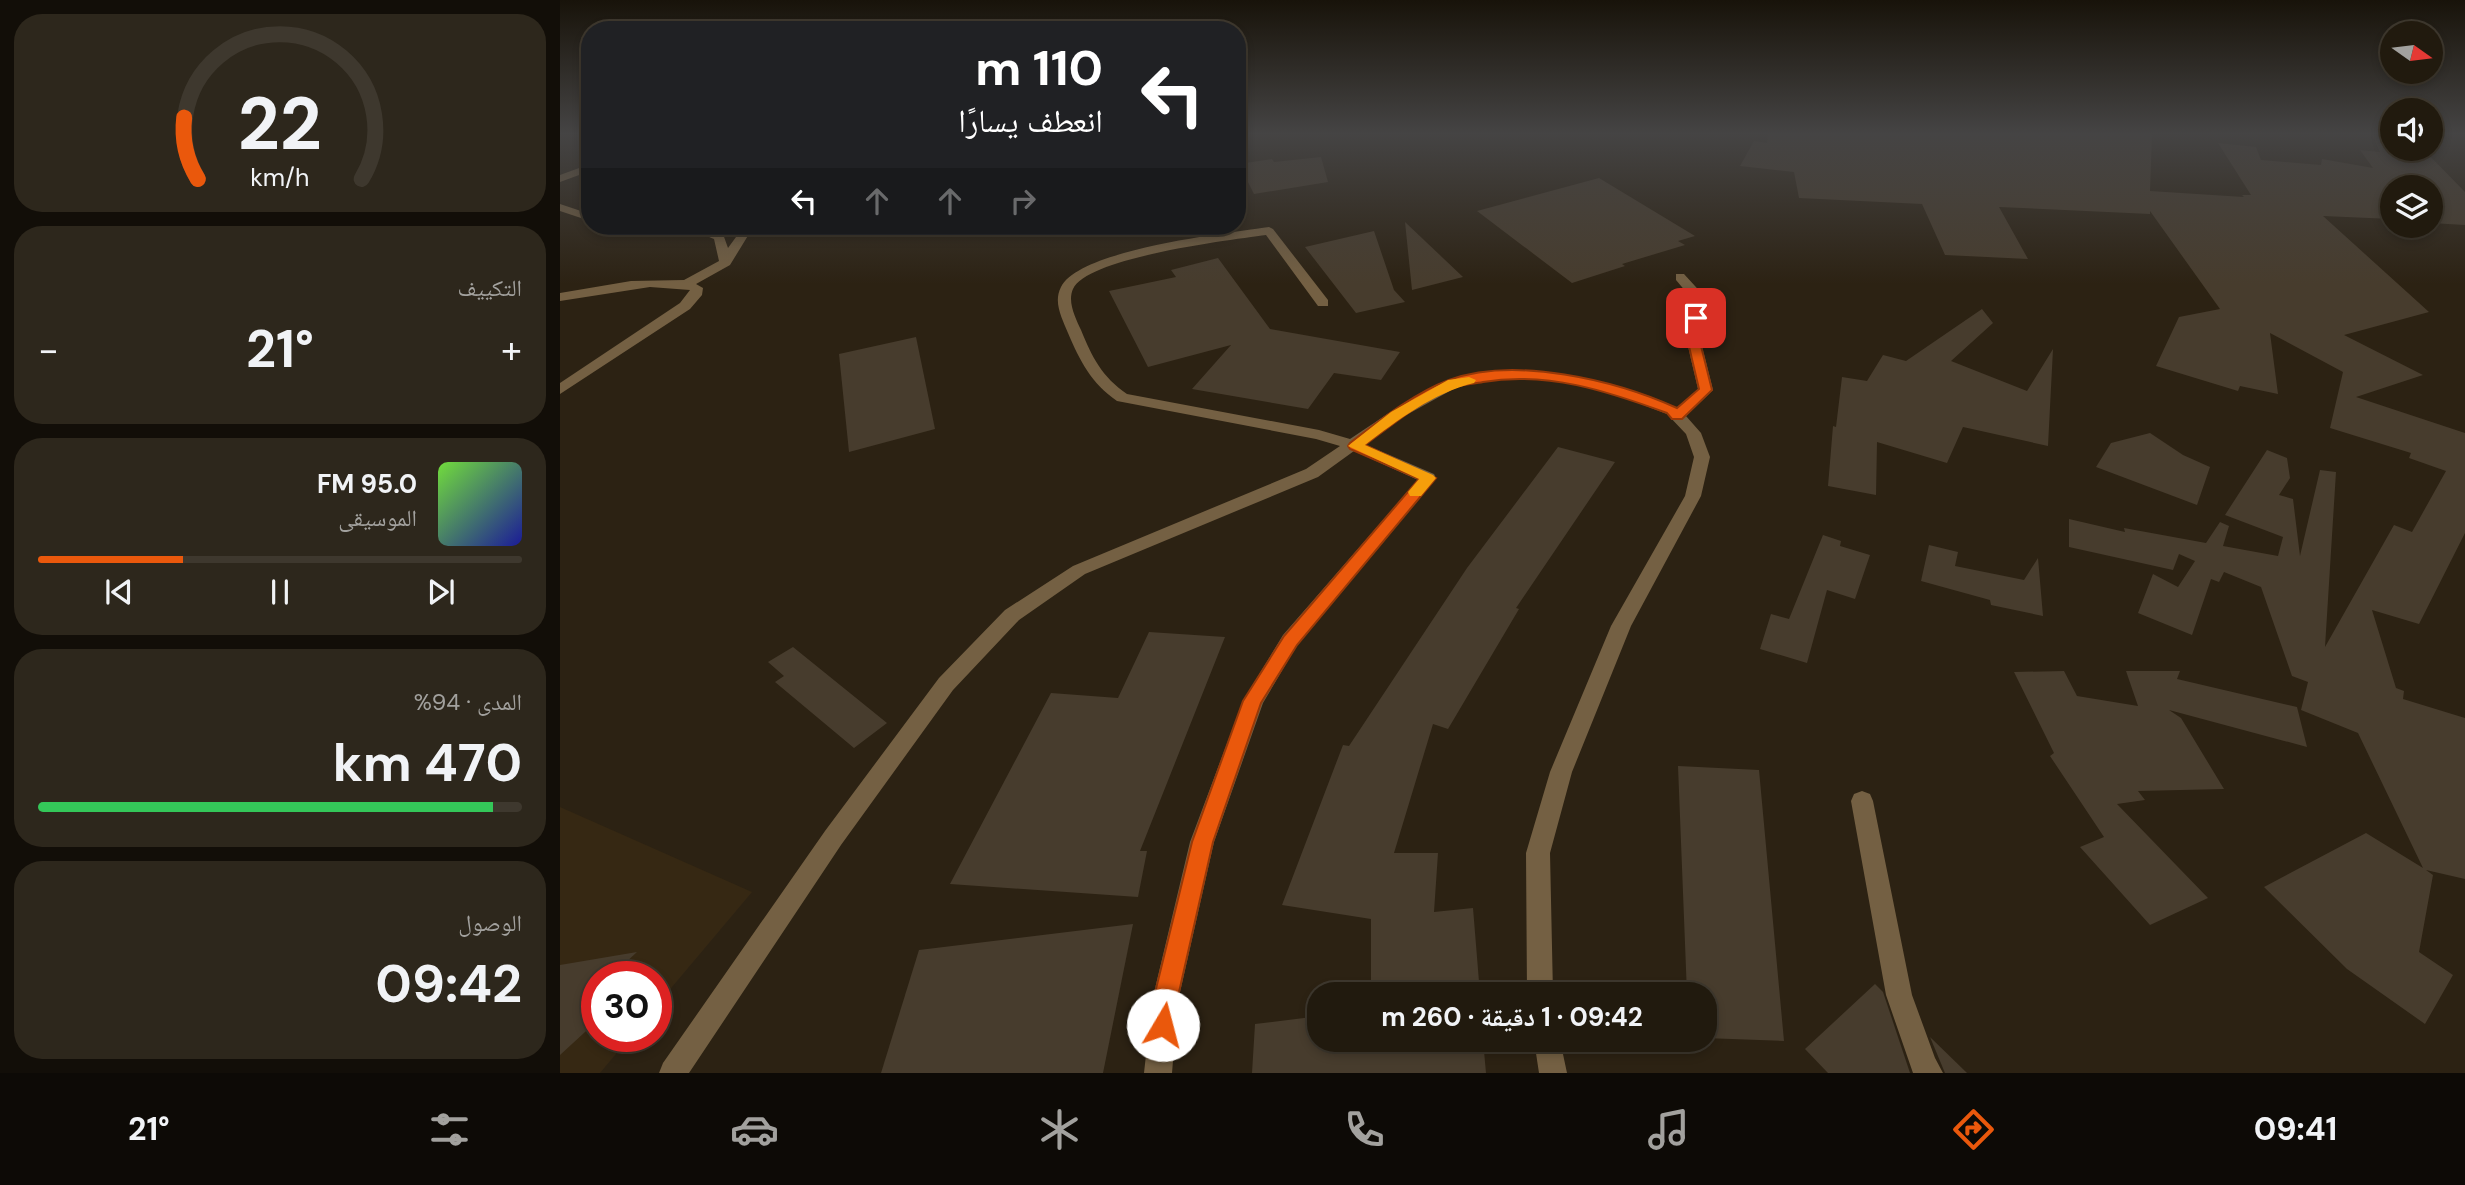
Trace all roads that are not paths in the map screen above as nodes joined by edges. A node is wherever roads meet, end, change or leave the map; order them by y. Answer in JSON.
{"nodes":[{"id":1,"x":560,"y":207,"type":"edge"},
{"id":2,"x":581,"y":215,"type":"edge"},
{"id":3,"x":1246,"y":234,"type":"edge"},
{"id":4,"x":716,"y":235,"type":"edge"},
{"id":5,"x":742,"y":235,"type":"edge"},
{"id":6,"x":1242,"y":235,"type":"edge"},
{"id":7,"x":726,"y":262,"type":"junction"},
{"id":8,"x":1680,"y":277,"type":"dead end"},
{"id":9,"x":688,"y":283,"type":"junction"},
{"id":10,"x":560,"y":297,"type":"edge"},
{"id":11,"x":1323,"y":303,"type":"dead end"},
{"id":12,"x":560,"y":390,"type":"edge"},
{"id":13,"x":1677,"y":416,"type":"junction"},
{"id":14,"x":1355,"y":446,"type":"junction"},
{"id":15,"x":1862,"y":801,"type":"dead end"},
{"id":16,"x":1540,"y":982,"type":"edge"},
{"id":17,"x":699,"y":1035,"type":"junction"},
{"id":18,"x":1549,"y":1052,"type":"edge"},
{"id":19,"x":673,"y":1073,"type":"edge"},
{"id":20,"x":684,"y":1073,"type":"edge"},
{"id":21,"x":1158,"y":1073,"type":"edge"},
{"id":22,"x":1553,"y":1073,"type":"edge"},
{"id":23,"x":1929,"y":1073,"type":"edge"}],
"edges":[{"from":1,"to":2,"type":"street"},
{"from":3,"to":11,"type":"street"},
{"from":4,"to":7,"type":"street"},
{"from":5,"to":7,"type":"street"},
{"from":6,"to":14,"type":"street"},
{"from":7,"to":9,"type":"street"},
{"from":8,"to":13,"type":"street"},
{"from":9,"to":10,"type":"street"},
{"from":9,"to":12,"type":"street"},
{"from":13,"to":14,"type":"street"},
{"from":13,"to":16,"type":"street"},
{"from":14,"to":17,"type":"street"},
{"from":14,"to":21,"type":"street"},
{"from":15,"to":23,"type":"street"},
{"from":17,"to":19,"type":"street"},
{"from":17,"to":20,"type":"street"},
{"from":18,"to":22,"type":"street"}]}
